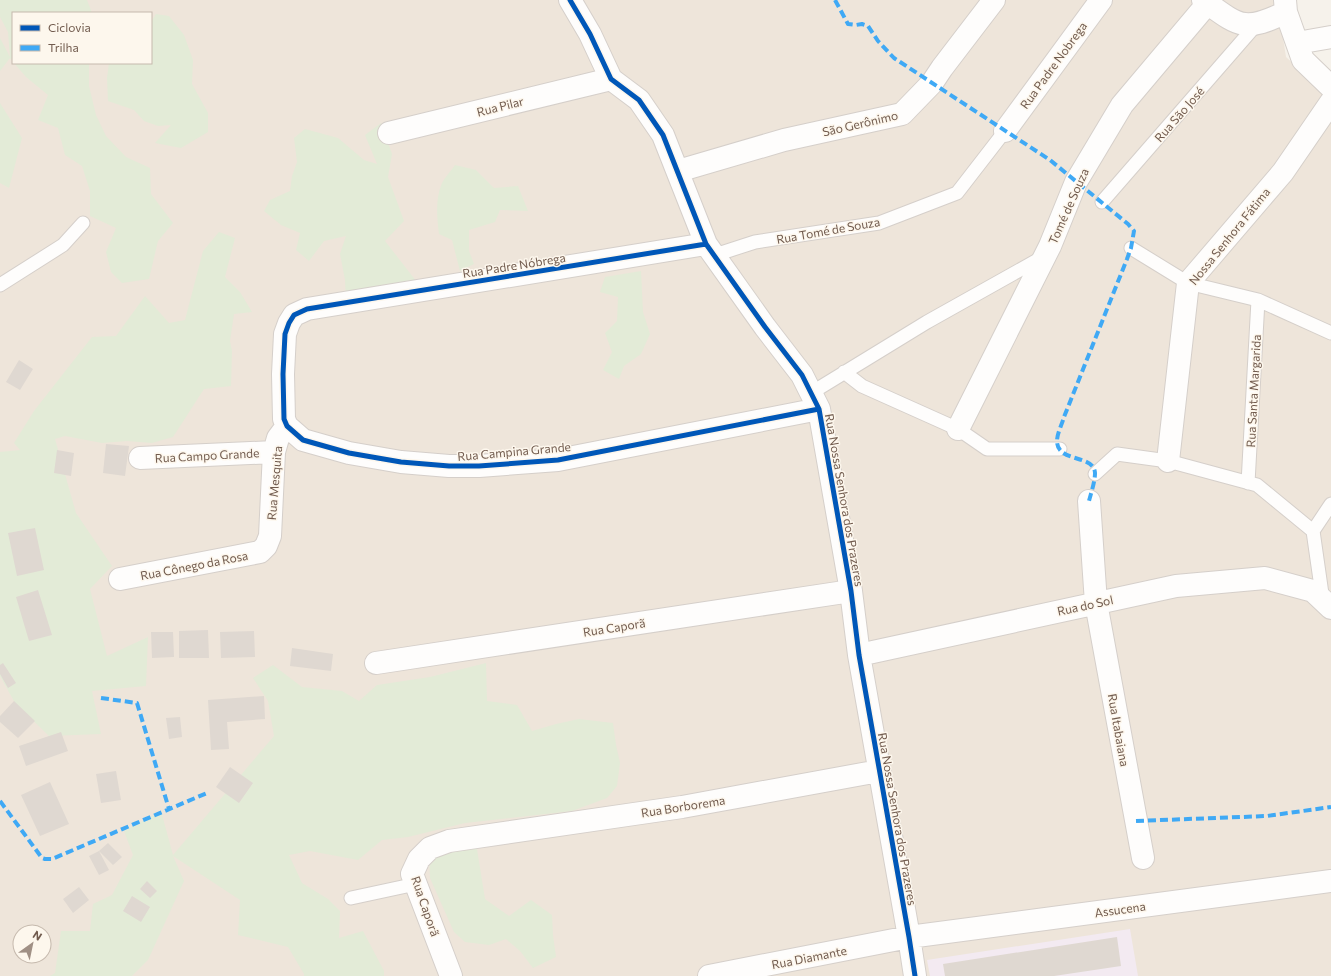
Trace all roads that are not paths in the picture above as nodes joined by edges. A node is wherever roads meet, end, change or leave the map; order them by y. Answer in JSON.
{"nodes":[{"id":1,"x":570,"y":0,"type":"edge"},
{"id":2,"x":994,"y":0,"type":"edge"},
{"id":3,"x":1101,"y":0,"type":"edge"},
{"id":4,"x":1206,"y":2,"type":"edge"},
{"id":5,"x":1290,"y":21,"type":"edge"},
{"id":6,"x":1256,"y":25,"type":"junction"},
{"id":7,"x":1331,"y":37,"type":"edge"},
{"id":8,"x":611,"y":79,"type":"junction"},
{"id":9,"x":1331,"y":87,"type":"edge"},
{"id":10,"x":1331,"y":102,"type":"edge"},
{"id":11,"x":1005,"y":131,"type":"joint"},
{"id":12,"x":389,"y":133,"type":"dead end"},
{"id":13,"x":678,"y":171,"type":"junction"},
{"id":14,"x":1102,"y":202,"type":"dead end"},
{"id":15,"x":83,"y":223,"type":"dead end"},
{"id":16,"x":1131,"y":248,"type":"dead end"},
{"id":17,"x":710,"y":249,"type":"junction"},
{"id":18,"x":1045,"y":256,"type":"junction"},
{"id":19,"x":1188,"y":283,"type":"junction"},
{"id":20,"x":0,"y":285,"type":"edge"},
{"id":21,"x":1258,"y":300,"type":"junction"},
{"id":22,"x":1331,"y":333,"type":"edge"},
{"id":23,"x":844,"y":372,"type":"junction"},
{"id":24,"x":815,"y":401,"type":"junction"},
{"id":25,"x":287,"y":426,"type":"junction"},
{"id":26,"x":958,"y":429,"type":"junction"},
{"id":27,"x":1060,"y":449,"type":"dead end"},
{"id":28,"x":274,"y":452,"type":"junction"},
{"id":29,"x":140,"y":458,"type":"dead end"},
{"id":30,"x":1168,"y":461,"type":"junction"},
{"id":31,"x":1095,"y":474,"type":"dead end"},
{"id":32,"x":1248,"y":483,"type":"junction"},
{"id":33,"x":1089,"y":501,"type":"dead end"},
{"id":34,"x":1331,"y":504,"type":"edge"},
{"id":35,"x":1313,"y":532,"type":"junction"},
{"id":36,"x":266,"y":546,"type":"joint"},
{"id":37,"x":120,"y":579,"type":"dead end"},
{"id":38,"x":851,"y":591,"type":"junction"},
{"id":39,"x":1323,"y":600,"type":"edge"},
{"id":40,"x":1096,"y":602,"type":"junction"},
{"id":41,"x":859,"y":655,"type":"junction"},
{"id":42,"x":376,"y":663,"type":"dead end"},
{"id":43,"x":879,"y":771,"type":"junction"},
{"id":44,"x":485,"y":837,"type":"joint"},
{"id":45,"x":1143,"y":858,"type":"dead end"},
{"id":46,"x":1331,"y":882,"type":"edge"},
{"id":47,"x":416,"y":884,"type":"junction"},
{"id":48,"x":351,"y":898,"type":"dead end"},
{"id":49,"x":909,"y":937,"type":"junction"},
{"id":50,"x":451,"y":976,"type":"edge"},
{"id":51,"x":709,"y":976,"type":"edge"},
{"id":52,"x":915,"y":976,"type":"edge"}],
"edges":[{"from":1,"to":8,"type":"street","name":"Rua Nossa Senhora dos Prazeres"},
{"from":2,"to":13,"type":"street","name":"São Gerônimo"},
{"from":3,"to":11,"type":"street","name":"Rua Padre Nobrega"},
{"from":4,"to":6,"type":"street"},
{"from":4,"to":18,"type":"street","name":"Tomé de Souza"},
{"from":5,"to":6,"type":"street"},
{"from":5,"to":7,"type":"street"},
{"from":5,"to":9,"type":"street"},
{"from":6,"to":14,"type":"lane","name":"Rua São José"},
{"from":8,"to":12,"type":"street","name":"Rua Pilar"},
{"from":8,"to":13,"type":"street","name":"Rua Nossa Senhora dos Prazeres"},
{"from":10,"to":19,"type":"street","name":"Nossa Senhora Fátima"},
{"from":11,"to":17,"type":"lane","name":"Rua Tomé de Souza"},
{"from":13,"to":17,"type":"street","name":"Rua Nossa Senhora dos Prazeres"},
{"from":15,"to":20,"type":"lane"},
{"from":16,"to":19,"type":"lane"},
{"from":17,"to":24,"type":"street","name":"Rua Nossa Senhora dos Prazeres"},
{"from":17,"to":25,"type":"street","name":"Rua Padre Nóbrega"},
{"from":18,"to":23,"type":"lane"},
{"from":18,"to":26,"type":"street","name":"Tomé de Souza"},
{"from":19,"to":21,"type":"lane"},
{"from":19,"to":30,"type":"street","name":"Nossa Senhora Fátima"},
{"from":21,"to":22,"type":"lane"},
{"from":21,"to":32,"type":"lane","name":"Rua Santa Margarida"},
{"from":23,"to":24,"type":"lane"},
{"from":23,"to":26,"type":"lane"},
{"from":24,"to":25,"type":"street","name":"Rua Campina Grande"},
{"from":24,"to":38,"type":"street","name":"Rua Nossa Senhora dos Prazeres"},
{"from":25,"to":28,"type":"street","name":"Rua Mesquita"},
{"from":26,"to":27,"type":"lane"},
{"from":28,"to":29,"type":"street","name":"Rua Campo Grande"},
{"from":28,"to":36,"type":"street","name":"Rua Mesquita"},
{"from":30,"to":31,"type":"lane"},
{"from":30,"to":32,"type":"lane"},
{"from":32,"to":35,"type":"lane"},
{"from":33,"to":40,"type":"street","name":"Rua Itabaiana"},
{"from":34,"to":35,"type":"lane"},
{"from":35,"to":39,"type":"lane"},
{"from":36,"to":37,"type":"street","name":"Rua Cônego da Rosa"},
{"from":38,"to":41,"type":"street","name":"Rua Nossa Senhora dos Prazeres"},
{"from":38,"to":42,"type":"street","name":"Rua Caporã"},
{"from":39,"to":40,"type":"street","name":"Rua do Sol"},
{"from":40,"to":41,"type":"street","name":"Rua do Sol"},
{"from":40,"to":45,"type":"street","name":"Rua Itabaiana"},
{"from":41,"to":43,"type":"street","name":"Rua Nossa Senhora dos Prazeres"},
{"from":43,"to":44,"type":"street","name":"Rua Borborema"},
{"from":43,"to":49,"type":"street","name":"Rua Nossa Senhora dos Prazeres"},
{"from":44,"to":47,"type":"street","name":"Rua Caporã"},
{"from":46,"to":49,"type":"street","name":"Assucena"},
{"from":47,"to":48,"type":"lane"},
{"from":47,"to":50,"type":"street","name":"Rua Caporã"},
{"from":49,"to":51,"type":"street","name":"Rua Diamante"},
{"from":49,"to":52,"type":"street","name":"Rua Nossa Senhora dos Prazeres"}]}
